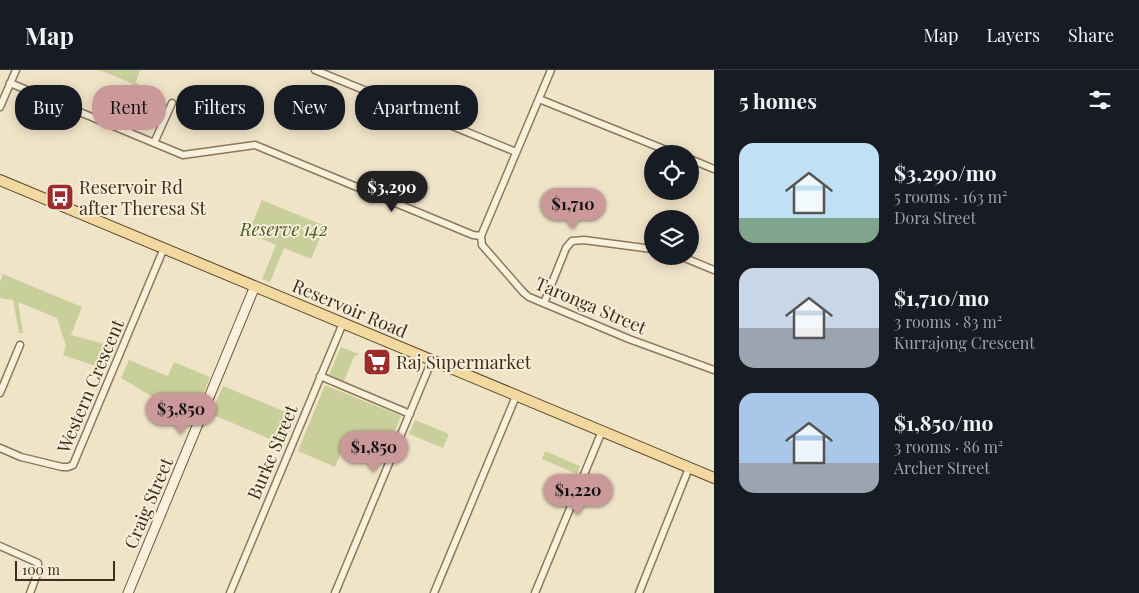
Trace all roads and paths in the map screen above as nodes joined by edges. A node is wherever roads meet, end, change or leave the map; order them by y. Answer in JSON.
{"nodes":[{"id":1,"x":315,"y":70,"type":"edge"},
{"id":2,"x":551,"y":70,"type":"edge"},
{"id":3,"x":14,"y":71,"type":"edge"},
{"id":4,"x":10,"y":83,"type":"junction"},
{"id":5,"x":539,"y":99,"type":"junction"},
{"id":6,"x":172,"y":103,"type":"dead end"},
{"id":7,"x":0,"y":107,"type":"edge"},
{"id":8,"x":154,"y":143,"type":"junction"},
{"id":9,"x":654,"y":145,"type":"edge"},
{"id":10,"x":516,"y":152,"type":"junction"},
{"id":11,"x":699,"y":163,"type":"edge"},
{"id":12,"x":714,"y":169,"type":"edge"},
{"id":13,"x":0,"y":180,"type":"edge"},
{"id":14,"x":481,"y":236,"type":"junction"},
{"id":15,"x":164,"y":248,"type":"junction"},
{"id":16,"x":644,"y":248,"type":"edge"},
{"id":17,"x":699,"y":264,"type":"edge"},
{"id":18,"x":714,"y":270,"type":"edge"},
{"id":19,"x":255,"y":286,"type":"junction"},
{"id":20,"x":544,"y":303,"type":"junction"},
{"id":21,"x":342,"y":323,"type":"junction"},
{"id":22,"x":20,"y":345,"type":"dead end"},
{"id":23,"x":432,"y":360,"type":"junction"},
{"id":24,"x":714,"y":370,"type":"edge"},
{"id":25,"x":320,"y":376,"type":"junction"},
{"id":26,"x":0,"y":393,"type":"edge"},
{"id":27,"x":516,"y":396,"type":"junction"},
{"id":28,"x":410,"y":414,"type":"junction"},
{"id":29,"x":602,"y":431,"type":"junction"},
{"id":30,"x":0,"y":448,"type":"edge"},
{"id":31,"x":689,"y":468,"type":"junction"},
{"id":32,"x":714,"y":478,"type":"edge"},
{"id":33,"x":0,"y":546,"type":"edge"},
{"id":34,"x":30,"y":593,"type":"edge"},
{"id":35,"x":128,"y":593,"type":"edge"},
{"id":36,"x":230,"y":593,"type":"edge"},
{"id":37,"x":335,"y":593,"type":"edge"},
{"id":38,"x":434,"y":593,"type":"edge"},
{"id":39,"x":535,"y":593,"type":"edge"},
{"id":40,"x":639,"y":593,"type":"edge"}],
"edges":[{"from":1,"to":10,"type":"street"},
{"from":2,"to":5,"type":"street"},
{"from":3,"to":4,"type":"street"},
{"from":4,"to":7,"type":"street"},
{"from":4,"to":8,"type":"street"},
{"from":5,"to":9,"type":"street"},
{"from":5,"to":10,"type":"street"},
{"from":6,"to":8,"type":"street"},
{"from":8,"to":14,"type":"street"},
{"from":10,"to":14,"type":"street"},
{"from":11,"to":12,"type":"street"},
{"from":13,"to":15,"type":"main road","name":"Reservoir Road"},
{"from":14,"to":20,"type":"street","name":"Taronga Street"},
{"from":15,"to":19,"type":"main road","name":"Reservoir Road"},
{"from":15,"to":30,"type":"street","name":"Western Crescent"},
{"from":16,"to":20,"type":"street"},
{"from":17,"to":18,"type":"street"},
{"from":19,"to":21,"type":"main road","name":"Reservoir Road"},
{"from":19,"to":35,"type":"street","name":"Craig Street"},
{"from":20,"to":24,"type":"street","name":"Taronga Street"},
{"from":21,"to":23,"type":"main road","name":"Reservoir Road"},
{"from":21,"to":25,"type":"street","name":"Burke Street"},
{"from":22,"to":26,"type":"street"},
{"from":23,"to":27,"type":"main road","name":"Reservoir Road"},
{"from":23,"to":28,"type":"street"},
{"from":25,"to":28,"type":"street"},
{"from":25,"to":36,"type":"street","name":"Burke Street"},
{"from":27,"to":29,"type":"main road","name":"Reservoir Road"},
{"from":27,"to":38,"type":"street"},
{"from":28,"to":37,"type":"street"},
{"from":29,"to":31,"type":"main road","name":"Reservoir Road"},
{"from":29,"to":39,"type":"street"},
{"from":31,"to":32,"type":"main road","name":"Reservoir Road"},
{"from":31,"to":40,"type":"street"},
{"from":33,"to":34,"type":"street"}]}
